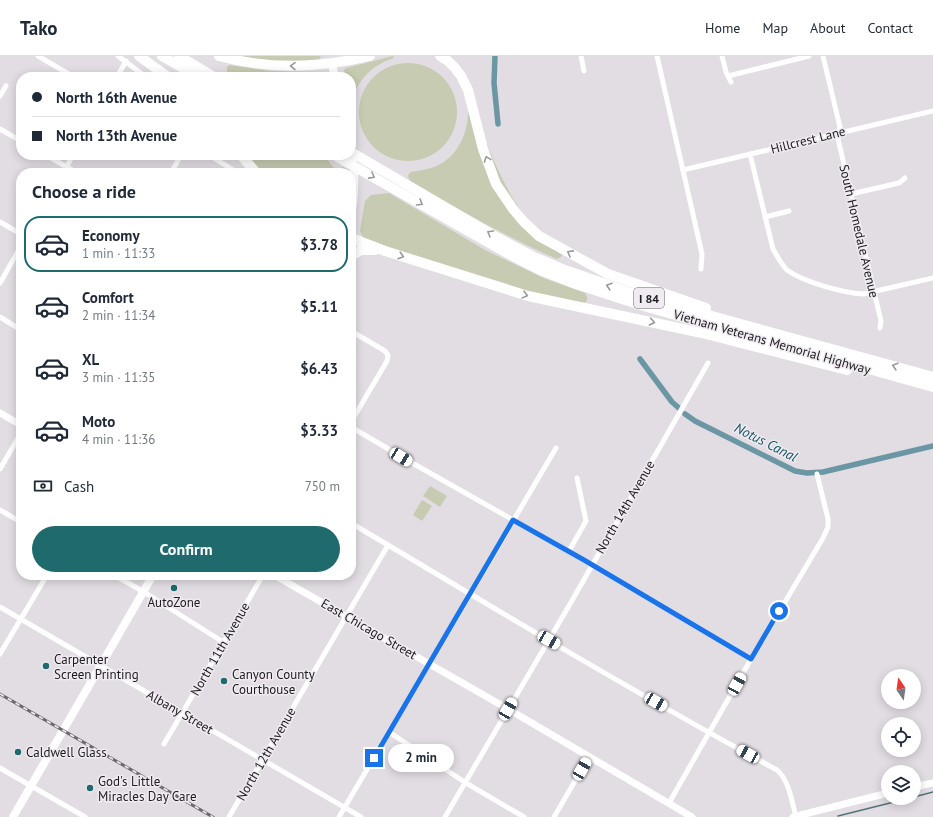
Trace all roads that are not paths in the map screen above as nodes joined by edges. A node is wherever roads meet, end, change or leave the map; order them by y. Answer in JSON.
{"nodes":[{"id":1,"x":38,"y":56,"type":"edge"},
{"id":2,"x":118,"y":56,"type":"edge"},
{"id":3,"x":140,"y":56,"type":"edge"},
{"id":4,"x":162,"y":56,"type":"edge"},
{"id":5,"x":179,"y":56,"type":"edge"},
{"id":6,"x":219,"y":56,"type":"edge"},
{"id":7,"x":370,"y":56,"type":"edge"},
{"id":8,"x":440,"y":56,"type":"edge"},
{"id":9,"x":581,"y":56,"type":"edge"},
{"id":10,"x":656,"y":56,"type":"edge"},
{"id":11,"x":722,"y":56,"type":"edge"},
{"id":12,"x":809,"y":56,"type":"edge"},
{"id":13,"x":823,"y":56,"type":"edge"},
{"id":14,"x":788,"y":58,"type":"edge"},
{"id":15,"x":126,"y":61,"type":"junction"},
{"id":16,"x":332,"y":64,"type":"junction"},
{"id":17,"x":584,"y":71,"type":"dead end"},
{"id":18,"x":65,"y":72,"type":"edge"},
{"id":19,"x":120,"y":72,"type":"edge"},
{"id":20,"x":140,"y":72,"type":"edge"},
{"id":21,"x":161,"y":72,"type":"edge"},
{"id":22,"x":189,"y":72,"type":"edge"},
{"id":23,"x":206,"y":72,"type":"edge"},
{"id":24,"x":333,"y":72,"type":"edge"},
{"id":25,"x":728,"y":76,"type":"junction"},
{"id":26,"x":731,"y":82,"type":"dead end"},
{"id":27,"x":6,"y":86,"type":"dead end"},
{"id":28,"x":0,"y":96,"type":"edge"},
{"id":29,"x":933,"y":110,"type":"edge"},
{"id":30,"x":0,"y":128,"type":"edge"},
{"id":31,"x":839,"y":133,"type":"junction"},
{"id":32,"x":16,"y":138,"type":"edge"},
{"id":33,"x":750,"y":154,"type":"junction"},
{"id":34,"x":356,"y":156,"type":"edge"},
{"id":35,"x":54,"y":160,"type":"edge"},
{"id":36,"x":70,"y":160,"type":"edge"},
{"id":37,"x":217,"y":160,"type":"edge"},
{"id":38,"x":245,"y":160,"type":"edge"},
{"id":39,"x":343,"y":160,"type":"edge"},
{"id":40,"x":66,"y":167,"type":"joint"},
{"id":41,"x":230,"y":168,"type":"edge"},
{"id":42,"x":252,"y":168,"type":"edge"},
{"id":43,"x":683,"y":170,"type":"junction"},
{"id":44,"x":905,"y":178,"type":"dead end"},
{"id":45,"x":851,"y":194,"type":"junction"},
{"id":46,"x":789,"y":211,"type":"dead end"},
{"id":47,"x":766,"y":217,"type":"junction"},
{"id":48,"x":0,"y":222,"type":"edge"},
{"id":49,"x":16,"y":231,"type":"edge"},
{"id":50,"x":356,"y":240,"type":"edge"},
{"id":51,"x":386,"y":251,"type":"junction"},
{"id":52,"x":356,"y":252,"type":"edge"},
{"id":53,"x":16,"y":255,"type":"edge"},
{"id":54,"x":701,"y":269,"type":"dead end"},
{"id":55,"x":933,"y":278,"type":"edge"},
{"id":56,"x":0,"y":283,"type":"edge"},
{"id":57,"x":874,"y":292,"type":"junction"},
{"id":58,"x":0,"y":317,"type":"edge"},
{"id":59,"x":749,"y":325,"type":"junction"},
{"id":60,"x":16,"y":327,"type":"edge"},
{"id":61,"x":880,"y":328,"type":"dead end"},
{"id":62,"x":356,"y":334,"type":"edge"},
{"id":63,"x":708,"y":363,"type":"dead end"},
{"id":64,"x":933,"y":377,"type":"edge"},
{"id":65,"x":933,"y":387,"type":"edge"},
{"id":66,"x":933,"y":392,"type":"edge"},
{"id":67,"x":0,"y":413,"type":"edge"},
{"id":68,"x":356,"y":413,"type":"edge"},
{"id":69,"x":16,"y":422,"type":"edge"},
{"id":70,"x":356,"y":430,"type":"edge"},
{"id":71,"x":16,"y":442,"type":"edge"},
{"id":72,"x":556,"y":448,"type":"dead end"},
{"id":73,"x":0,"y":469,"type":"edge"},
{"id":74,"x":818,"y":474,"type":"dead end"},
{"id":75,"x":577,"y":478,"type":"dead end"},
{"id":76,"x":0,"y":510,"type":"edge"},
{"id":77,"x":16,"y":519,"type":"edge"},
{"id":78,"x":513,"y":520,"type":"junction"},
{"id":79,"x":356,"y":527,"type":"edge"},
{"id":80,"x":388,"y":545,"type":"junction"},
{"id":81,"x":568,"y":551,"type":"junction"},
{"id":82,"x":591,"y":565,"type":"junction"},
{"id":83,"x":44,"y":580,"type":"edge"},
{"id":84,"x":123,"y":580,"type":"edge"},
{"id":85,"x":151,"y":580,"type":"edge"},
{"id":86,"x":259,"y":580,"type":"edge"},
{"id":87,"x":283,"y":580,"type":"edge"},
{"id":88,"x":144,"y":592,"type":"junction"},
{"id":89,"x":470,"y":594,"type":"junction"},
{"id":90,"x":0,"y":607,"type":"edge"},
{"id":91,"x":346,"y":616,"type":"junction"},
{"id":92,"x":21,"y":619,"type":"junction"},
{"id":93,"x":549,"y":640,"type":"junction"},
{"id":94,"x":223,"y":642,"type":"junction"},
{"id":95,"x":0,"y":654,"type":"edge"},
{"id":96,"x":751,"y":659,"type":"junction"},
{"id":97,"x":429,"y":664,"type":"junction"},
{"id":98,"x":508,"y":709,"type":"junction"},
{"id":99,"x":182,"y":713,"type":"junction"},
{"id":100,"x":389,"y":732,"type":"junction"},
{"id":101,"x":710,"y":733,"type":"junction"},
{"id":102,"x":164,"y":744,"type":"dead end"},
{"id":103,"x":589,"y":757,"type":"junction"},
{"id":104,"x":262,"y":760,"type":"junction"},
{"id":105,"x":0,"y":768,"type":"edge"},
{"id":106,"x":466,"y":783,"type":"junction"},
{"id":107,"x":933,"y":783,"type":"edge"},
{"id":108,"x":921,"y":786,"type":"edge"},
{"id":109,"x":881,"y":796,"type":"edge"},
{"id":110,"x":669,"y":803,"type":"junction"},
{"id":111,"x":344,"y":807,"type":"junction"},
{"id":112,"x":13,"y":817,"type":"edge"},
{"id":113,"x":85,"y":817,"type":"edge"},
{"id":114,"x":229,"y":817,"type":"edge"},
{"id":115,"x":339,"y":817,"type":"edge"},
{"id":116,"x":361,"y":817,"type":"edge"},
{"id":117,"x":445,"y":817,"type":"edge"},
{"id":118,"x":524,"y":817,"type":"edge"},
{"id":119,"x":554,"y":817,"type":"edge"},
{"id":120,"x":692,"y":817,"type":"edge"},
{"id":121,"x":794,"y":817,"type":"edge"}],
"edges":[{"from":1,"to":18,"type":"street"},
{"from":2,"to":15,"type":"street"},
{"from":3,"to":21,"type":"highway"},
{"from":4,"to":22,"type":"highway"},
{"from":5,"to":23,"type":"highway"},
{"from":16,"to":6,"type":"highway","one_way":true},
{"from":7,"to":16,"type":"highway"},
{"from":59,"to":8,"type":"highway","one_way":true},
{"from":9,"to":17,"type":"street"},
{"from":10,"to":43,"type":"street"},
{"from":11,"to":25,"type":"street"},
{"from":12,"to":14,"type":"street"},
{"from":13,"to":31,"type":"street","name":"South Homedale Avenue"},
{"from":14,"to":25,"type":"street"},
{"from":15,"to":19,"type":"street"},
{"from":15,"to":20,"type":"street"},
{"from":16,"to":24,"type":"main road"},
{"from":25,"to":26,"type":"street"},
{"from":27,"to":28,"type":"street"},
{"from":29,"to":31,"type":"street","name":"Hillcrest Lane"},
{"from":30,"to":32,"type":"street"},
{"from":31,"to":33,"type":"street","name":"Hillcrest Lane"},
{"from":31,"to":45,"type":"street","name":"South Homedale Avenue"},
{"from":33,"to":43,"type":"street","name":"Hillcrest Lane"},
{"from":33,"to":47,"type":"street"},
{"from":59,"to":34,"type":"highway","name":"Vietnam Veterans Memorial Highway","number":"I 84","one_way":true},
{"from":35,"to":40,"type":"street"},
{"from":36,"to":40,"type":"street"},
{"from":37,"to":41,"type":"street"},
{"from":38,"to":42,"type":"highway"},
{"from":39,"to":65,"type":"highway","name":"Vietnam Veterans Memorial Highway","number":"I 84","one_way":true},
{"from":43,"to":54,"type":"street"},
{"from":44,"to":45,"type":"street"},
{"from":45,"to":57,"type":"street","name":"South Homedale Avenue"},
{"from":46,"to":47,"type":"street"},
{"from":47,"to":57,"type":"street"},
{"from":48,"to":49,"type":"street"},
{"from":50,"to":51,"type":"highway"},
{"from":51,"to":52,"type":"highway"},
{"from":51,"to":66,"type":"highway","one_way":true},
{"from":53,"to":56,"type":"street"},
{"from":55,"to":57,"type":"street"},
{"from":57,"to":61,"type":"street","name":"South Homedale Avenue"},
{"from":58,"to":60,"type":"street"},
{"from":64,"to":59,"type":"highway","name":"Vietnam Veterans Memorial Highway","number":"I 84","one_way":true},
{"from":62,"to":68,"type":"street"},
{"from":63,"to":82,"type":"street","name":"North 14th Avenue"},
{"from":67,"to":69,"type":"street"},
{"from":70,"to":78,"type":"street"},
{"from":71,"to":73,"type":"street"},
{"from":72,"to":78,"type":"street"},
{"from":74,"to":96,"type":"street"},
{"from":75,"to":81,"type":"street"},
{"from":76,"to":77,"type":"street"},
{"from":78,"to":81,"type":"street"},
{"from":78,"to":89,"type":"street"},
{"from":79,"to":80,"type":"street"},
{"from":80,"to":89,"type":"street"},
{"from":80,"to":91,"type":"street","name":"North 12th Avenue"},
{"from":81,"to":82,"type":"street"},
{"from":82,"to":93,"type":"street","name":"North 14th Avenue"},
{"from":82,"to":96,"type":"street"},
{"from":83,"to":92,"type":"street"},
{"from":84,"to":88,"type":"street"},
{"from":85,"to":88,"type":"main road"},
{"from":86,"to":94,"type":"street","name":"North 11th Avenue"},
{"from":87,"to":91,"type":"street","name":"East Chicago Street"},
{"from":88,"to":94,"type":"street"},
{"from":88,"to":112,"type":"main road"},
{"from":89,"to":93,"type":"street"},
{"from":89,"to":97,"type":"street"},
{"from":90,"to":92,"type":"street","name":"Albany Street"},
{"from":91,"to":97,"type":"street","name":"East Chicago Street"},
{"from":91,"to":104,"type":"street","name":"North 12th Avenue"},
{"from":92,"to":95,"type":"street"},
{"from":92,"to":99,"type":"street","name":"Albany Street"},
{"from":93,"to":98,"type":"street","name":"North 14th Avenue"},
{"from":93,"to":101,"type":"street"},
{"from":94,"to":99,"type":"street","name":"North 11th Avenue"},
{"from":96,"to":101,"type":"street"},
{"from":97,"to":98,"type":"street","name":"East Chicago Street"},
{"from":97,"to":100,"type":"street"},
{"from":98,"to":103,"type":"street","name":"East Chicago Street"},
{"from":98,"to":106,"type":"street","name":"North 14th Avenue"},
{"from":99,"to":102,"type":"street","name":"North 11th Avenue"},
{"from":99,"to":104,"type":"street","name":"Albany Street"},
{"from":100,"to":106,"type":"street"},
{"from":100,"to":111,"type":"street"},
{"from":101,"to":110,"type":"street"},
{"from":101,"to":121,"type":"street"},
{"from":103,"to":110,"type":"street","name":"East Chicago Street"},
{"from":103,"to":119,"type":"street"},
{"from":104,"to":111,"type":"street","name":"Albany Street"},
{"from":104,"to":114,"type":"street","name":"North 12th Avenue"},
{"from":105,"to":113,"type":"street"},
{"from":106,"to":117,"type":"street","name":"North 14th Avenue"},
{"from":106,"to":118,"type":"street"},
{"from":107,"to":108,"type":"street"},
{"from":109,"to":121,"type":"street"},
{"from":110,"to":120,"type":"street","name":"East Chicago Street"},
{"from":111,"to":115,"type":"street"},
{"from":111,"to":116,"type":"street","name":"Albany Street"}]}
